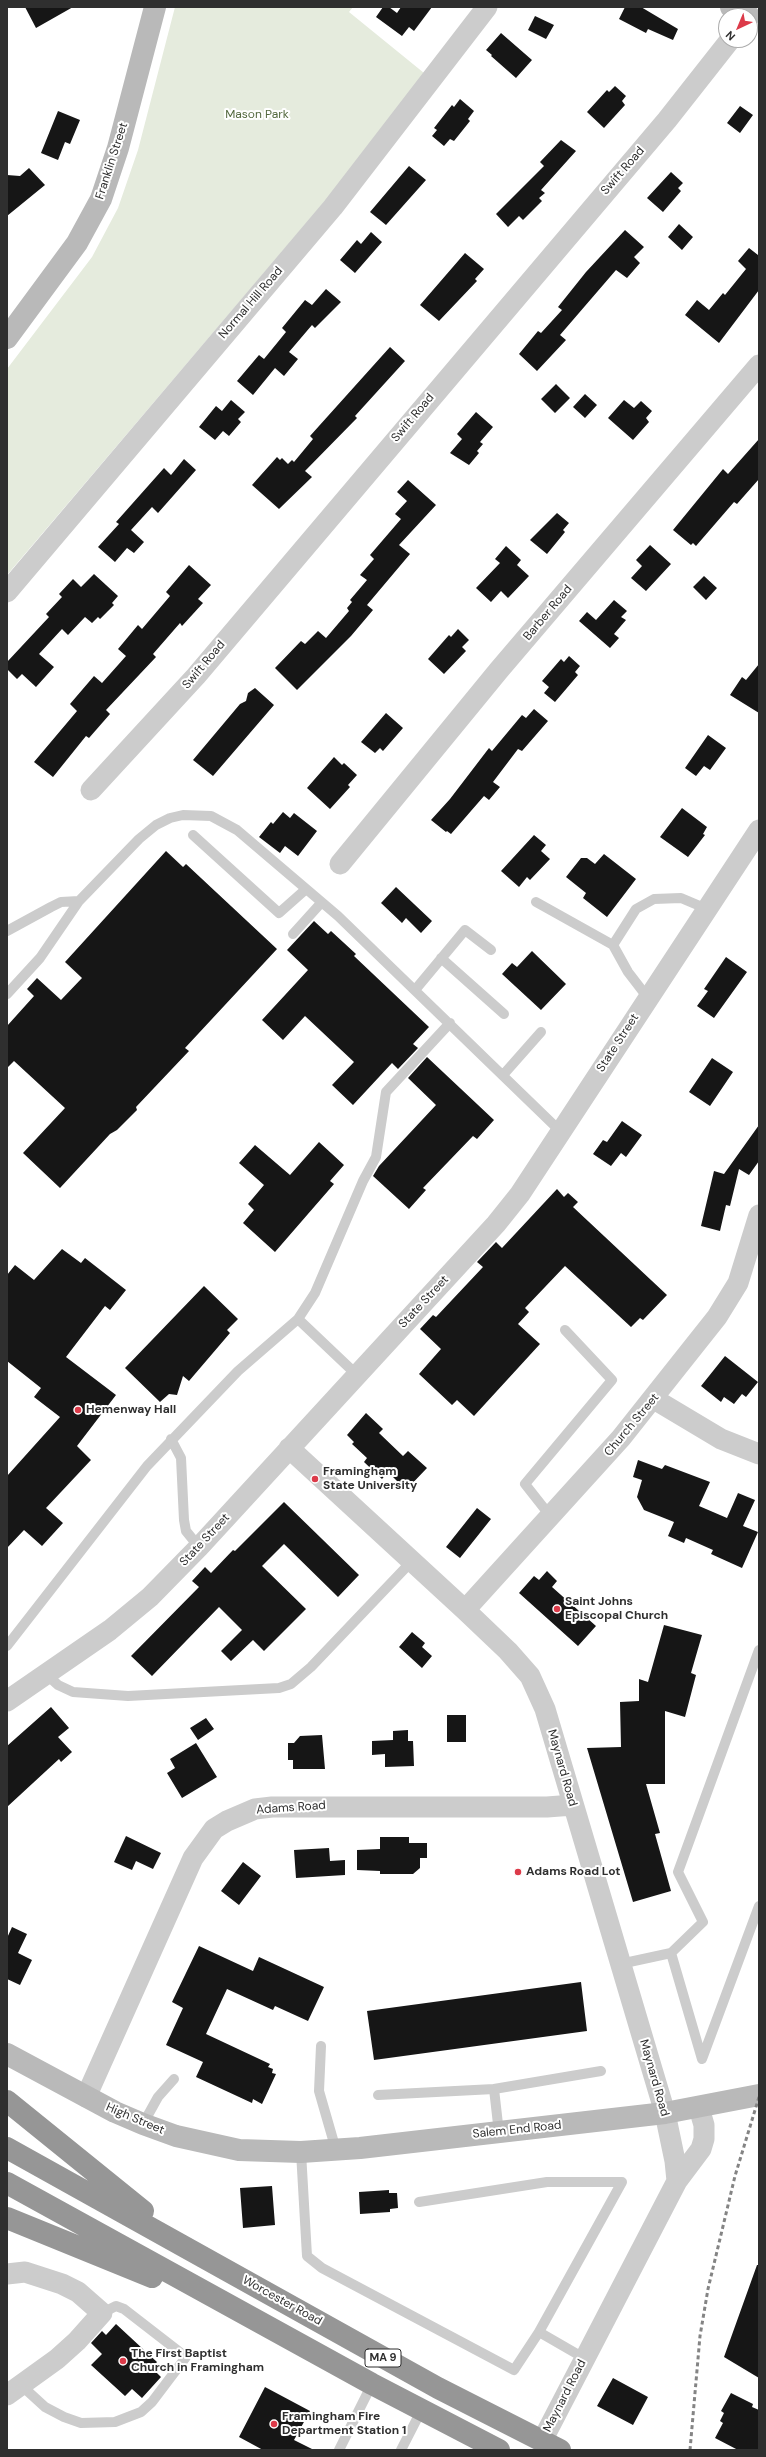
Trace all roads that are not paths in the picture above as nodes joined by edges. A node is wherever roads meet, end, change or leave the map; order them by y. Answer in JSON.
{"nodes":[{"id":1,"x":154,"y":7,"type":"edge"},
{"id":2,"x":487,"y":7,"type":"edge"},
{"id":3,"x":724,"y":48,"type":"edge"},
{"id":4,"x":7,"y":338,"type":"edge"},
{"id":5,"x":759,"y":364,"type":"edge"},
{"id":6,"x":7,"y":592,"type":"edge"},
{"id":7,"x":91,"y":790,"type":"dead end"},
{"id":8,"x":759,"y":830,"type":"edge"},
{"id":9,"x":193,"y":835,"type":"dead end"},
{"id":10,"x":340,"y":864,"type":"dead end"},
{"id":11,"x":305,"y":890,"type":"junction"},
{"id":12,"x":79,"y":901,"type":"junction"},
{"id":13,"x":536,"y":902,"type":"dead end"},
{"id":14,"x":321,"y":903,"type":"junction"},
{"id":15,"x":707,"y":908,"type":"junction"},
{"id":16,"x":7,"y":931,"type":"edge"},
{"id":17,"x":293,"y":934,"type":"dead end"},
{"id":18,"x":613,"y":945,"type":"junction"},
{"id":19,"x":491,"y":950,"type":"dead end"},
{"id":20,"x":441,"y":958,"type":"junction"},
{"id":21,"x":415,"y":990,"type":"junction"},
{"id":22,"x":7,"y":994,"type":"edge"},
{"id":23,"x":648,"y":998,"type":"junction"},
{"id":24,"x":504,"y":1014,"type":"dead end"},
{"id":25,"x":450,"y":1023,"type":"junction"},
{"id":26,"x":541,"y":1032,"type":"dead end"},
{"id":27,"x":503,"y":1075,"type":"junction"},
{"id":28,"x":560,"y":1131,"type":"junction"},
{"id":29,"x":759,"y":1215,"type":"edge"},
{"id":30,"x":298,"y":1319,"type":"junction"},
{"id":31,"x":565,"y":1330,"type":"dead end"},
{"id":32,"x":357,"y":1374,"type":"junction"},
{"id":33,"x":654,"y":1399,"type":"junction"},
{"id":34,"x":171,"y":1440,"type":"junction"},
{"id":35,"x":289,"y":1448,"type":"junction"},
{"id":36,"x":759,"y":1454,"type":"edge"},
{"id":37,"x":552,"y":1517,"type":"junction"},
{"id":38,"x":199,"y":1547,"type":"junction"},
{"id":39,"x":412,"y":1561,"type":"junction"},
{"id":40,"x":465,"y":1610,"type":"junction"},
{"id":41,"x":7,"y":1646,"type":"edge"},
{"id":42,"x":759,"y":1650,"type":"edge"},
{"id":43,"x":46,"y":1674,"type":"junction"},
{"id":44,"x":7,"y":1701,"type":"edge"},
{"id":45,"x":573,"y":1805,"type":"junction"},
{"id":46,"x":759,"y":1906,"type":"edge"},
{"id":47,"x":671,"y":1953,"type":"junction"},
{"id":48,"x":620,"y":1964,"type":"junction"},
{"id":49,"x":321,"y":2046,"type":"dead end"},
{"id":50,"x":7,"y":2054,"type":"edge"},
{"id":51,"x":601,"y":2072,"type":"dead end"},
{"id":52,"x":174,"y":2079,"type":"dead end"},
{"id":53,"x":494,"y":2089,"type":"junction"},
{"id":54,"x":378,"y":2095,"type":"dead end"},
{"id":55,"x":759,"y":2095,"type":"edge"},
{"id":56,"x":86,"y":2097,"type":"junction"},
{"id":57,"x":7,"y":2100,"type":"edge"},
{"id":58,"x":699,"y":2108,"type":"junction"},
{"id":59,"x":665,"y":2113,"type":"junction"},
{"id":60,"x":143,"y":2124,"type":"junction"},
{"id":61,"x":499,"y":2132,"type":"junction"},
{"id":62,"x":7,"y":2148,"type":"edge"},
{"id":63,"x":336,"y":2150,"type":"junction"},
{"id":64,"x":273,"y":2152,"type":"joint"},
{"id":65,"x":301,"y":2152,"type":"junction"},
{"id":66,"x":676,"y":2181,"type":"junction"},
{"id":67,"x":7,"y":2183,"type":"edge"},
{"id":68,"x":420,"y":2202,"type":"dead end"},
{"id":69,"x":7,"y":2218,"type":"edge"},
{"id":70,"x":209,"y":2261,"type":"junction"},
{"id":71,"x":7,"y":2274,"type":"edge"},
{"id":72,"x":102,"y":2313,"type":"junction"},
{"id":73,"x":264,"y":2325,"type":"junction"},
{"id":74,"x":539,"y":2332,"type":"junction"},
{"id":75,"x":584,"y":2358,"type":"junction"},
{"id":76,"x":372,"y":2384,"type":"junction"},
{"id":77,"x":14,"y":2391,"type":"edge"},
{"id":78,"x":421,"y":2411,"type":"junction"},
{"id":79,"x":475,"y":2445,"type":"edge"},
{"id":80,"x":551,"y":2445,"type":"edge"},
{"id":81,"x":339,"y":2450,"type":"edge"},
{"id":82,"x":401,"y":2450,"type":"edge"},
{"id":83,"x":499,"y":2450,"type":"edge"}],
"edges":[{"from":1,"to":4,"type":"street","name":"Franklin Street"},
{"from":2,"to":6,"type":"street","name":"Normal Hill Road"},
{"from":3,"to":7,"type":"street","name":"Swift Road"},
{"from":5,"to":10,"type":"street","name":"Barber Road"},
{"from":8,"to":15,"type":"street","name":"State Street"},
{"from":9,"to":11,"type":"lane"},
{"from":11,"to":12,"type":"lane"},
{"from":11,"to":14,"type":"lane"},
{"from":12,"to":16,"type":"lane"},
{"from":12,"to":22,"type":"lane"},
{"from":13,"to":18,"type":"lane"},
{"from":14,"to":17,"type":"lane"},
{"from":14,"to":21,"type":"lane"},
{"from":15,"to":18,"type":"lane"},
{"from":15,"to":23,"type":"street","name":"State Street"},
{"from":18,"to":23,"type":"lane"},
{"from":19,"to":20,"type":"lane"},
{"from":20,"to":21,"type":"lane"},
{"from":20,"to":24,"type":"lane"},
{"from":21,"to":25,"type":"lane"},
{"from":23,"to":28,"type":"street","name":"State Street"},
{"from":25,"to":27,"type":"lane"},
{"from":25,"to":30,"type":"lane"},
{"from":26,"to":27,"type":"lane"},
{"from":27,"to":28,"type":"lane"},
{"from":28,"to":32,"type":"street","name":"State Street"},
{"from":29,"to":33,"type":"street","name":"Church Street"},
{"from":30,"to":32,"type":"lane"},
{"from":30,"to":34,"type":"lane"},
{"from":31,"to":37,"type":"lane"},
{"from":32,"to":35,"type":"street","name":"State Street"},
{"from":33,"to":36,"type":"street"},
{"from":33,"to":37,"type":"street","name":"Church Street"},
{"from":34,"to":38,"type":"lane"},
{"from":34,"to":41,"type":"lane"},
{"from":35,"to":38,"type":"street","name":"State Street"},
{"from":35,"to":39,"type":"street","name":"Maynard Road"},
{"from":37,"to":40,"type":"street","name":"Church Street"},
{"from":38,"to":43,"type":"street","name":"State Street"},
{"from":39,"to":40,"type":"street","name":"Maynard Road"},
{"from":39,"to":43,"type":"lane"},
{"from":40,"to":45,"type":"street","name":"Maynard Road"},
{"from":42,"to":47,"type":"lane"},
{"from":43,"to":44,"type":"street","name":"State Street"},
{"from":45,"to":48,"type":"street","name":"Maynard Road"},
{"from":45,"to":56,"type":"street","name":"Adams Road"},
{"from":46,"to":47,"type":"lane"},
{"from":47,"to":48,"type":"lane"},
{"from":48,"to":59,"type":"street","name":"Maynard Road"},
{"from":49,"to":63,"type":"lane"},
{"from":50,"to":56,"type":"street","name":"High Street"},
{"from":51,"to":53,"type":"lane"},
{"from":52,"to":60,"type":"lane"},
{"from":53,"to":54,"type":"lane"},
{"from":53,"to":61,"type":"lane"},
{"from":55,"to":58,"type":"street","name":"Salem End Road"},
{"from":56,"to":60,"type":"street","name":"High Street"},
{"from":57,"to":70,"type":"highway"},
{"from":58,"to":59,"type":"street","name":"Salem End Road"},
{"from":58,"to":66,"type":"street","name":"Maynard Road"},
{"from":59,"to":61,"type":"street","name":"Salem End Road"},
{"from":59,"to":66,"type":"street","name":"Maynard Road"},
{"from":60,"to":64,"type":"street","name":"High Street"},
{"from":61,"to":63,"type":"street","name":"Salem End Road"},
{"from":62,"to":70,"type":"highway","name":"Worcester Road","number":"MA 9"},
{"from":63,"to":65,"type":"street","name":"Salem End Road"},
{"from":64,"to":65,"type":"street","name":"Salem End Road"},
{"from":65,"to":74,"type":"lane"},
{"from":66,"to":75,"type":"street","name":"Maynard Road"},
{"from":67,"to":73,"type":"highway","number":"MA 9"},
{"from":68,"to":74,"type":"lane"},
{"from":69,"to":73,"type":"highway"},
{"from":70,"to":80,"type":"highway","name":"Worcester Road","number":"MA 9"},
{"from":71,"to":72,"type":"street"},
{"from":72,"to":77,"type":"street"},
{"from":72,"to":77,"type":"lane"},
{"from":73,"to":76,"type":"highway","number":"MA 9"},
{"from":74,"to":75,"type":"lane"},
{"from":75,"to":80,"type":"street","name":"Maynard Road"},
{"from":76,"to":78,"type":"highway","number":"MA 9"},
{"from":76,"to":81,"type":"lane"},
{"from":78,"to":79,"type":"highway","number":"MA 9"},
{"from":78,"to":82,"type":"lane"},
{"from":79,"to":83,"type":"highway","number":"MA 9"}]}
